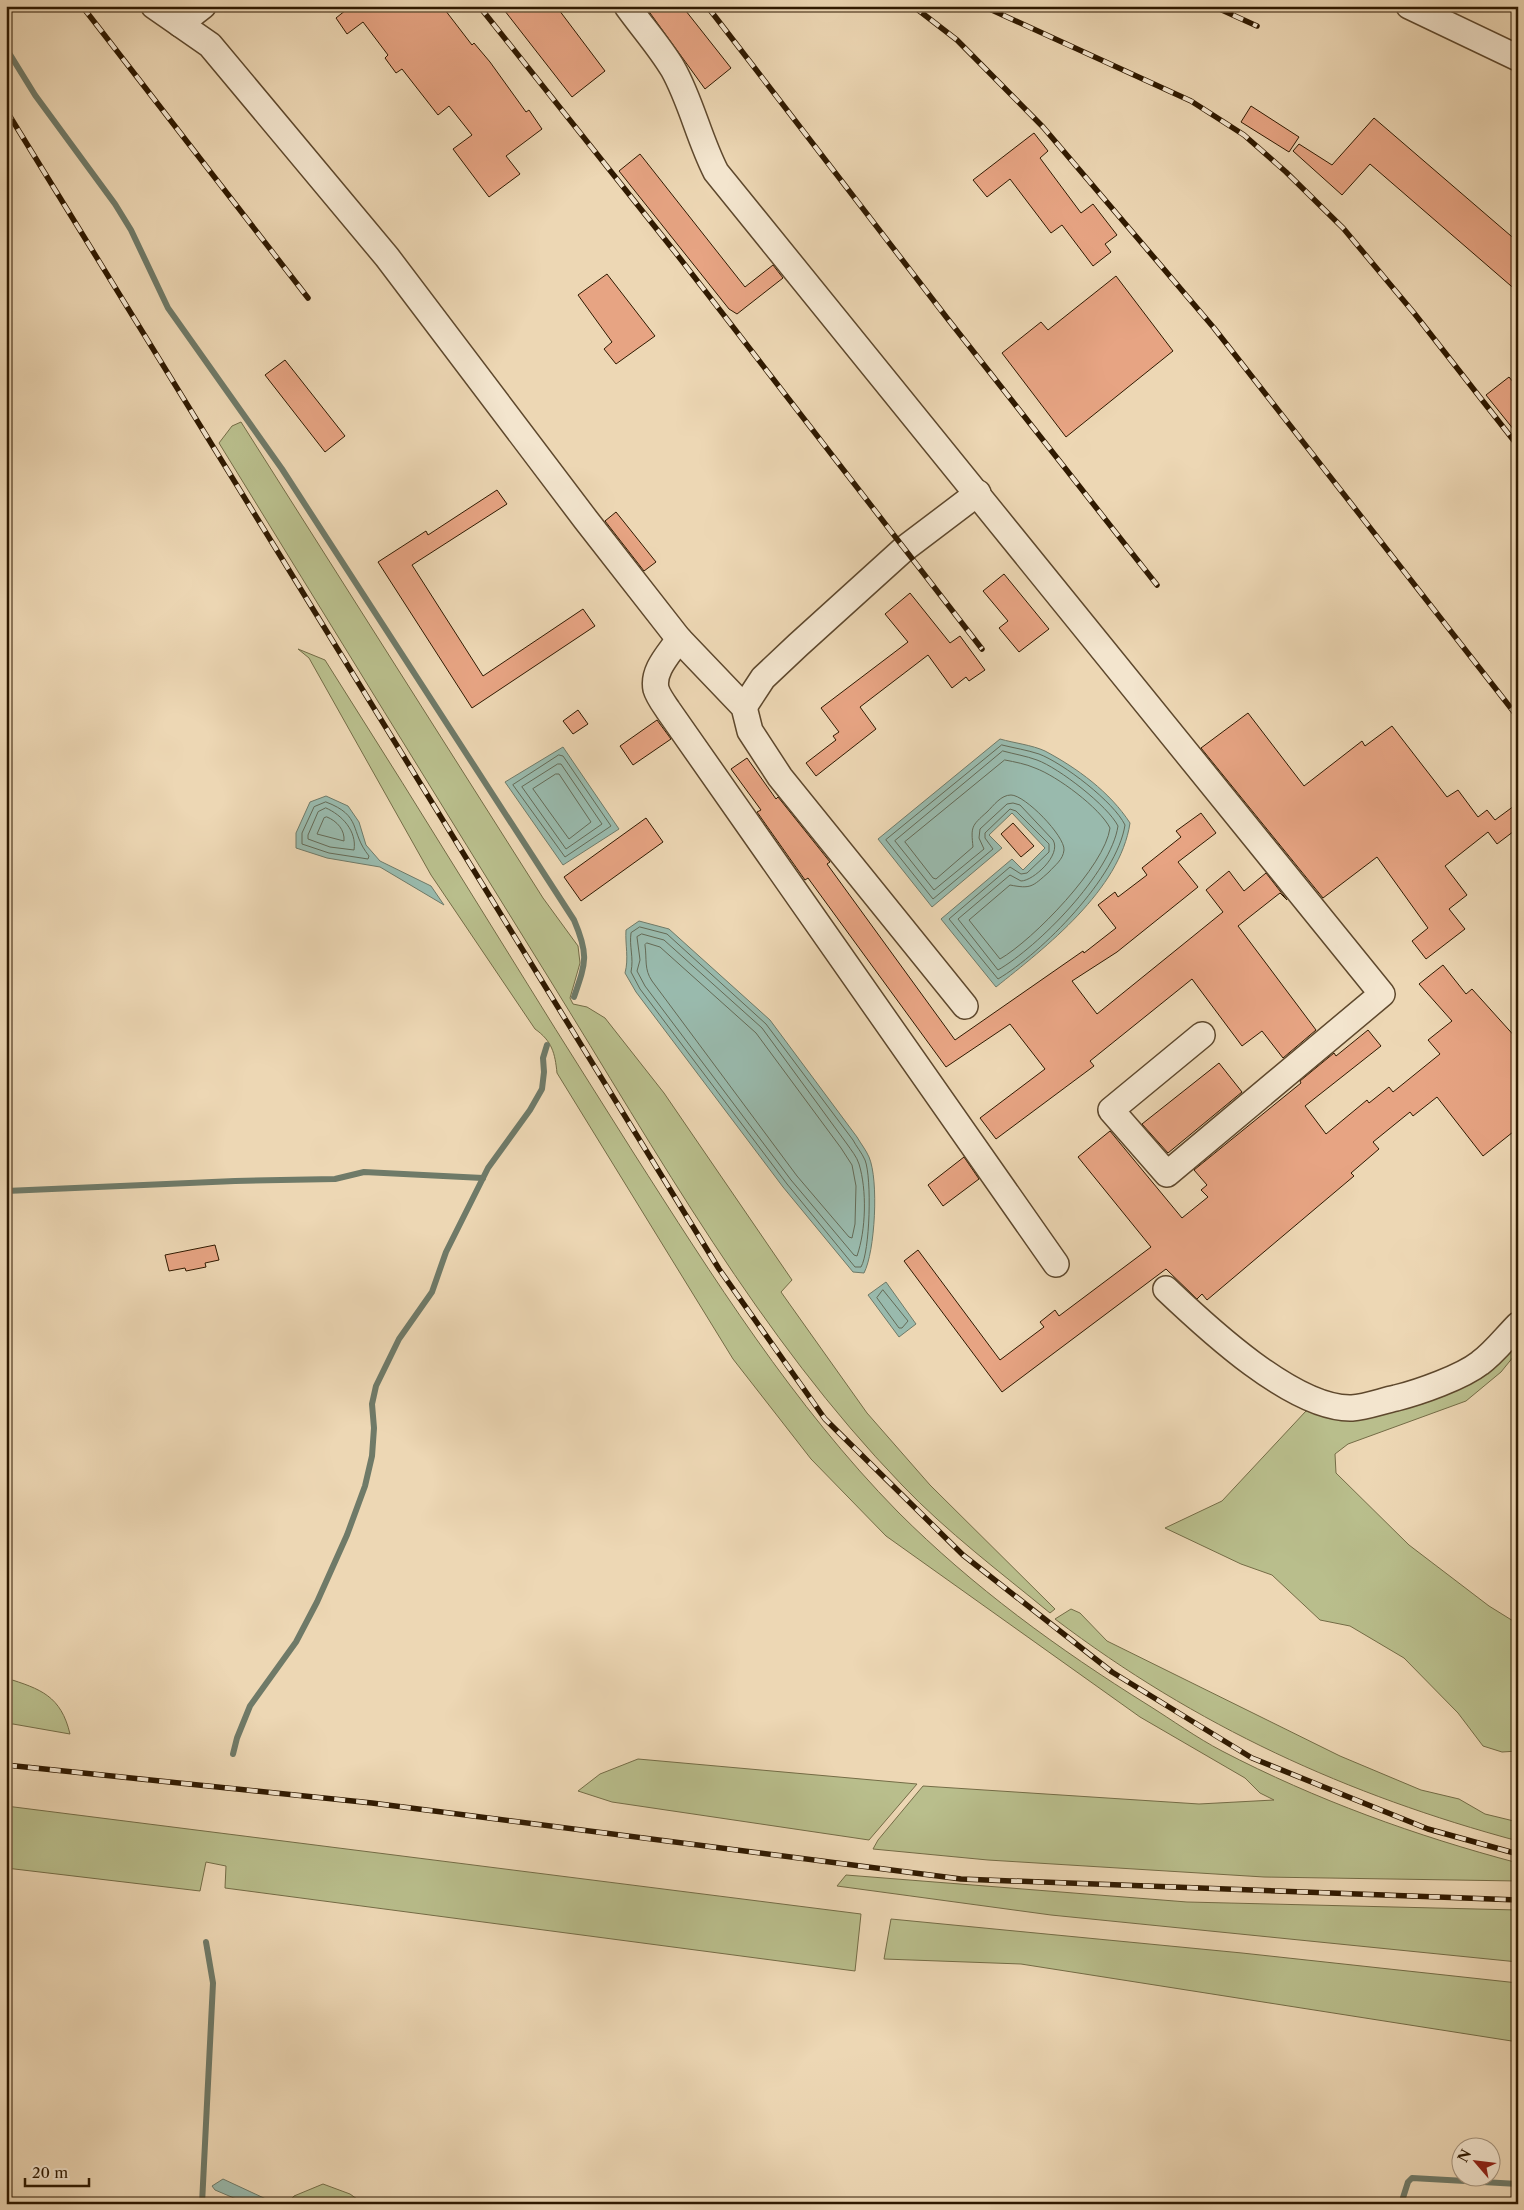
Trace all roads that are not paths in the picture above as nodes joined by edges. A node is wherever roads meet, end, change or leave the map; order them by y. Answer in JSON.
{"nodes":[{"id":1,"x":154,"y":6,"type":"edge"},
{"id":2,"x":203,"y":6,"type":"edge"},
{"id":3,"x":627,"y":6,"type":"edge"},
{"id":4,"x":1410,"y":6,"type":"edge"},
{"id":5,"x":180,"y":24,"type":"junction"},
{"id":6,"x":1518,"y":58,"type":"edge"},
{"id":7,"x":978,"y":493,"type":"junction"},
{"id":8,"x":679,"y":639,"type":"junction"},
{"id":9,"x":744,"y":707,"type":"junction"},
{"id":10,"x":965,"y":1006,"type":"dead end"},
{"id":11,"x":1202,"y":1035,"type":"dead end"},
{"id":12,"x":1056,"y":1264,"type":"dead end"},
{"id":13,"x":1166,"y":1289,"type":"dead end"},
{"id":14,"x":1518,"y":1325,"type":"edge"}],
"edges":[{"from":1,"to":5,"type":"street"},
{"from":2,"to":5,"type":"street"},
{"from":3,"to":7,"type":"street"},
{"from":4,"to":6,"type":"street"},
{"from":5,"to":8,"type":"street"},
{"from":7,"to":9,"type":"street"},
{"from":7,"to":11,"type":"street"},
{"from":8,"to":9,"type":"street"},
{"from":8,"to":12,"type":"street"},
{"from":9,"to":10,"type":"street"},
{"from":13,"to":14,"type":"street"}]}
